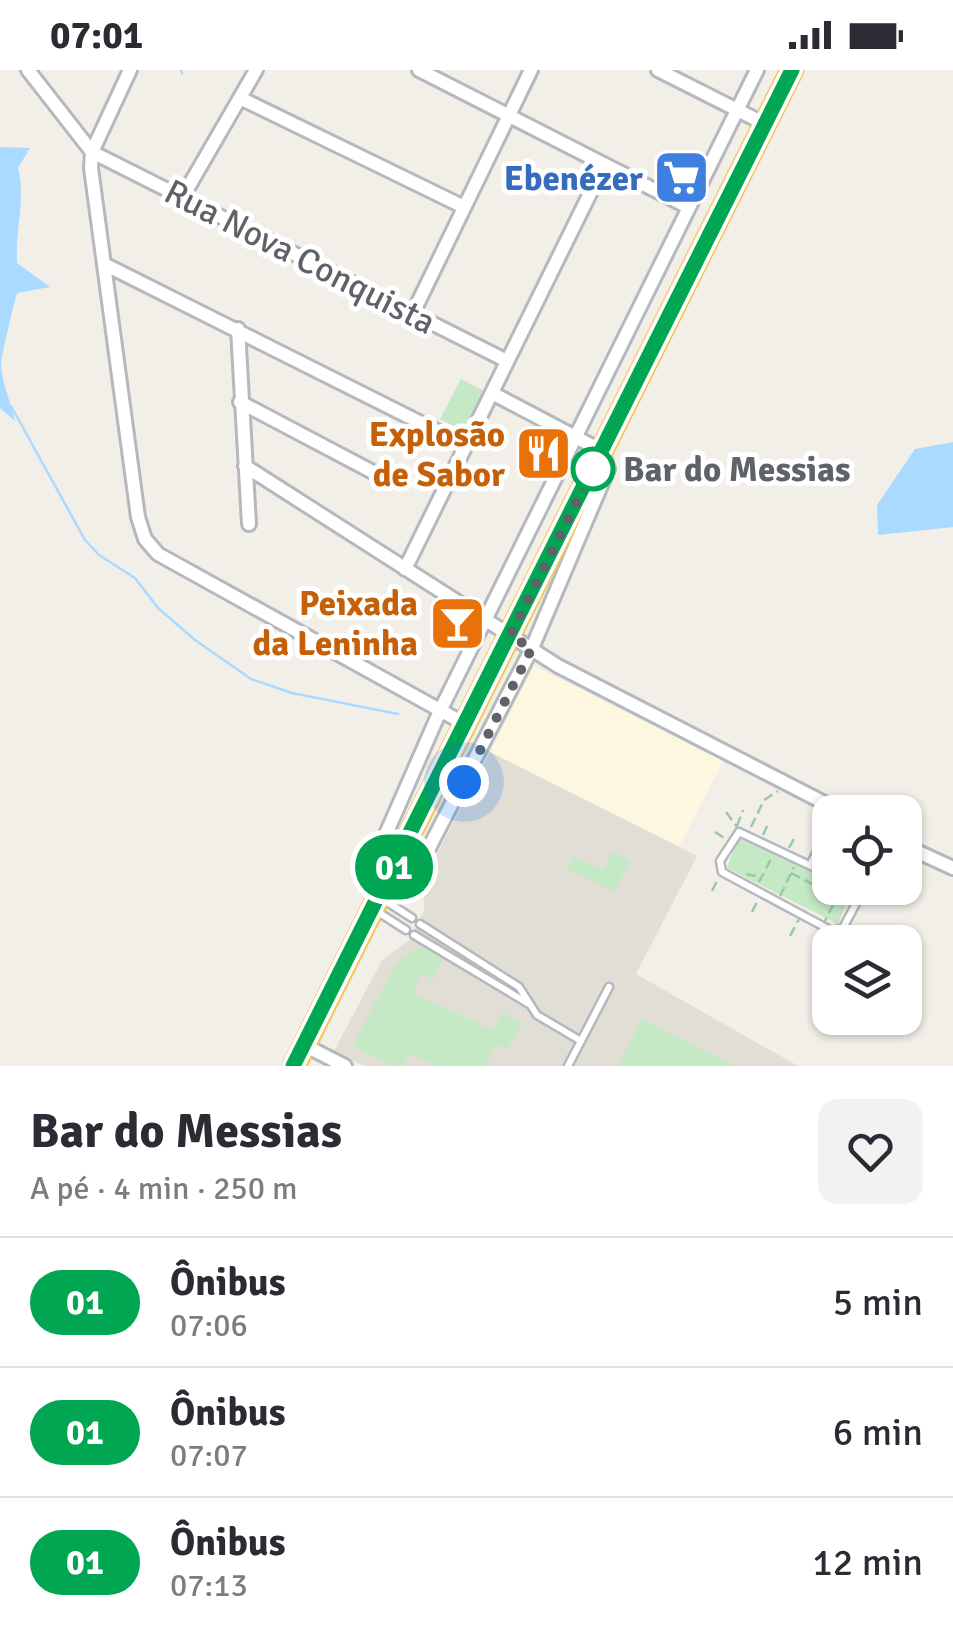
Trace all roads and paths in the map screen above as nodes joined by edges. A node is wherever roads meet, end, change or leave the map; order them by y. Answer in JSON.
{"nodes":[{"id":1,"x":28,"y":70,"type":"edge"},
{"id":2,"x":130,"y":70,"type":"edge"},
{"id":3,"x":256,"y":70,"type":"edge"},
{"id":4,"x":419,"y":70,"type":"edge"},
{"id":5,"x":531,"y":70,"type":"edge"},
{"id":6,"x":658,"y":70,"type":"edge"},
{"id":7,"x":757,"y":70,"type":"edge"},
{"id":8,"x":792,"y":70,"type":"edge"},
{"id":9,"x":242,"y":99,"type":"junction"},
{"id":10,"x":738,"y":110,"type":"junction"},
{"id":11,"x":508,"y":116,"type":"junction"},
{"id":12,"x":765,"y":124,"type":"junction"},
{"id":13,"x":92,"y":152,"type":"junction"},
{"id":14,"x":604,"y":165,"type":"junction"},
{"id":15,"x":182,"y":198,"type":"junction"},
{"id":16,"x":464,"y":207,"type":"junction"},
{"id":17,"x":688,"y":207,"type":"junction"},
{"id":18,"x":104,"y":264,"type":"junction"},
{"id":19,"x":413,"y":313,"type":"junction"},
{"id":20,"x":238,"y":328,"type":"junction"},
{"id":21,"x":507,"y":362,"type":"junction"},
{"id":22,"x":492,"y":393,"type":"junction"},
{"id":23,"x":240,"y":402,"type":"junction"},
{"id":24,"x":578,"y":438,"type":"junction"},
{"id":25,"x":465,"y":445,"type":"junction"},
{"id":26,"x":602,"y":451,"type":"junction"},
{"id":27,"x":245,"y":466,"type":"junction"},
{"id":28,"x":388,"y":480,"type":"dead end"},
{"id":29,"x":249,"y":524,"type":"dead end"},
{"id":30,"x":404,"y":569,"type":"junction"},
{"id":31,"x":484,"y":622,"type":"junction"},
{"id":32,"x":510,"y":636,"type":"junction"},
{"id":33,"x":532,"y":648,"type":"junction"},
{"id":34,"x":440,"y":711,"type":"junction"},
{"id":35,"x":465,"y":725,"type":"junction"},
{"id":36,"x":785,"y":782,"type":"junction"},
{"id":37,"x":812,"y":797,"type":"edge"},
{"id":38,"x":744,"y":810,"type":"dead end"},
{"id":39,"x":726,"y":812,"type":"dead end"},
{"id":40,"x":768,"y":824,"type":"dead end"},
{"id":41,"x":714,"y":832,"type":"dead end"},
{"id":42,"x":748,"y":834,"type":"junction"},
{"id":43,"x":795,"y":836,"type":"dead end"},
{"id":44,"x":760,"y":840,"type":"junction"},
{"id":45,"x":730,"y":842,"type":"junction"},
{"id":46,"x":786,"y":854,"type":"junction"},
{"id":47,"x":922,"y":855,"type":"edge"},
{"id":48,"x":772,"y":857,"type":"dead end"},
{"id":49,"x":798,"y":859,"type":"junction"},
{"id":50,"x":812,"y":861,"type":"edge"},
{"id":51,"x":810,"y":865,"type":"joint"},
{"id":52,"x":953,"y":868,"type":"edge"},
{"id":53,"x":748,"y":871,"type":"dead end"},
{"id":54,"x":722,"y":872,"type":"junction"},
{"id":55,"x":791,"y":873,"type":"junction"},
{"id":56,"x":712,"y":891,"type":"dead end"},
{"id":57,"x":762,"y":893,"type":"junction"},
{"id":58,"x":377,"y":900,"type":"junction"},
{"id":59,"x":777,"y":901,"type":"junction"},
{"id":60,"x":752,"y":912,"type":"dead end"},
{"id":61,"x":801,"y":914,"type":"junction"},
{"id":62,"x":412,"y":918,"type":"dead end"},
{"id":63,"x":420,"y":924,"type":"dead end"},
{"id":64,"x":820,"y":925,"type":"edge"},
{"id":65,"x":822,"y":925,"type":"edge"},
{"id":66,"x":790,"y":936,"type":"dead end"},
{"id":67,"x":609,"y":987,"type":"dead end"},
{"id":68,"x":530,"y":1005,"type":"junction"},
{"id":69,"x":581,"y":1041,"type":"junction"},
{"id":70,"x":304,"y":1045,"type":"junction"},
{"id":71,"x":294,"y":1066,"type":"edge"},
{"id":72,"x":345,"y":1066,"type":"edge"},
{"id":73,"x":568,"y":1066,"type":"edge"}],
"edges":[{"from":1,"to":13,"type":"street"},
{"from":2,"to":13,"type":"street"},
{"from":3,"to":9,"type":"street"},
{"from":4,"to":11,"type":"street"},
{"from":5,"to":11,"type":"street"},
{"from":6,"to":10,"type":"street"},
{"from":7,"to":10,"type":"street"},
{"from":8,"to":12,"type":"main road"},
{"from":9,"to":15,"type":"street"},
{"from":9,"to":16,"type":"street"},
{"from":10,"to":12,"type":"street"},
{"from":10,"to":17,"type":"street"},
{"from":11,"to":14,"type":"street"},
{"from":11,"to":16,"type":"street"},
{"from":12,"to":26,"type":"main road"},
{"from":13,"to":15,"type":"street","name":"Rua Nova Conquista"},
{"from":13,"to":18,"type":"street"},
{"from":14,"to":17,"type":"street"},
{"from":14,"to":21,"type":"street"},
{"from":15,"to":19,"type":"street","name":"Rua Nova Conquista"},
{"from":16,"to":19,"type":"street"},
{"from":17,"to":24,"type":"street"},
{"from":18,"to":20,"type":"street"},
{"from":18,"to":34,"type":"street"},
{"from":19,"to":21,"type":"street","name":"Rua Nova Conquista"},
{"from":20,"to":23,"type":"street"},
{"from":20,"to":25,"type":"street"},
{"from":21,"to":22,"type":"street"},
{"from":22,"to":24,"type":"street"},
{"from":22,"to":25,"type":"street"},
{"from":23,"to":27,"type":"street"},
{"from":23,"to":28,"type":"street"},
{"from":24,"to":26,"type":"street"},
{"from":24,"to":31,"type":"street"},
{"from":25,"to":30,"type":"street"},
{"from":26,"to":32,"type":"main road"},
{"from":26,"to":33,"type":"street"},
{"from":27,"to":29,"type":"street"},
{"from":27,"to":30,"type":"street"},
{"from":30,"to":31,"type":"street"},
{"from":31,"to":32,"type":"street"},
{"from":31,"to":34,"type":"street"},
{"from":32,"to":33,"type":"street"},
{"from":32,"to":35,"type":"main road"},
{"from":33,"to":36,"type":"street"},
{"from":33,"to":58,"type":"street"},
{"from":34,"to":35,"type":"street"},
{"from":34,"to":58,"type":"street"},
{"from":35,"to":58,"type":"main road"},
{"from":36,"to":37,"type":"street"},
{"from":36,"to":42,"type":"path"},
{"from":38,"to":39,"type":"path"},
{"from":40,"to":44,"type":"path"},
{"from":41,"to":45,"type":"path"},
{"from":42,"to":44,"type":"lane"},
{"from":42,"to":45,"type":"lane"},
{"from":43,"to":46,"type":"path"},
{"from":44,"to":46,"type":"lane"},
{"from":45,"to":54,"type":"lane"},
{"from":46,"to":49,"type":"lane"},
{"from":47,"to":52,"type":"street"},
{"from":48,"to":53,"type":"path"},
{"from":49,"to":51,"type":"lane"},
{"from":49,"to":55,"type":"path"},
{"from":50,"to":51,"type":"lane"},
{"from":54,"to":56,"type":"path"},
{"from":54,"to":57,"type":"lane"},
{"from":55,"to":59,"type":"path"},
{"from":55,"to":65,"type":"path"},
{"from":57,"to":59,"type":"lane"},
{"from":57,"to":60,"type":"path"},
{"from":58,"to":62,"type":"lane"},
{"from":58,"to":68,"type":"lane"},
{"from":58,"to":70,"type":"main road"},
{"from":59,"to":61,"type":"lane"},
{"from":61,"to":64,"type":"lane"},
{"from":61,"to":66,"type":"path"},
{"from":63,"to":68,"type":"lane"},
{"from":67,"to":69,"type":"lane"},
{"from":68,"to":69,"type":"lane"},
{"from":69,"to":73,"type":"lane"},
{"from":70,"to":71,"type":"main road"},
{"from":70,"to":72,"type":"street"}]}
